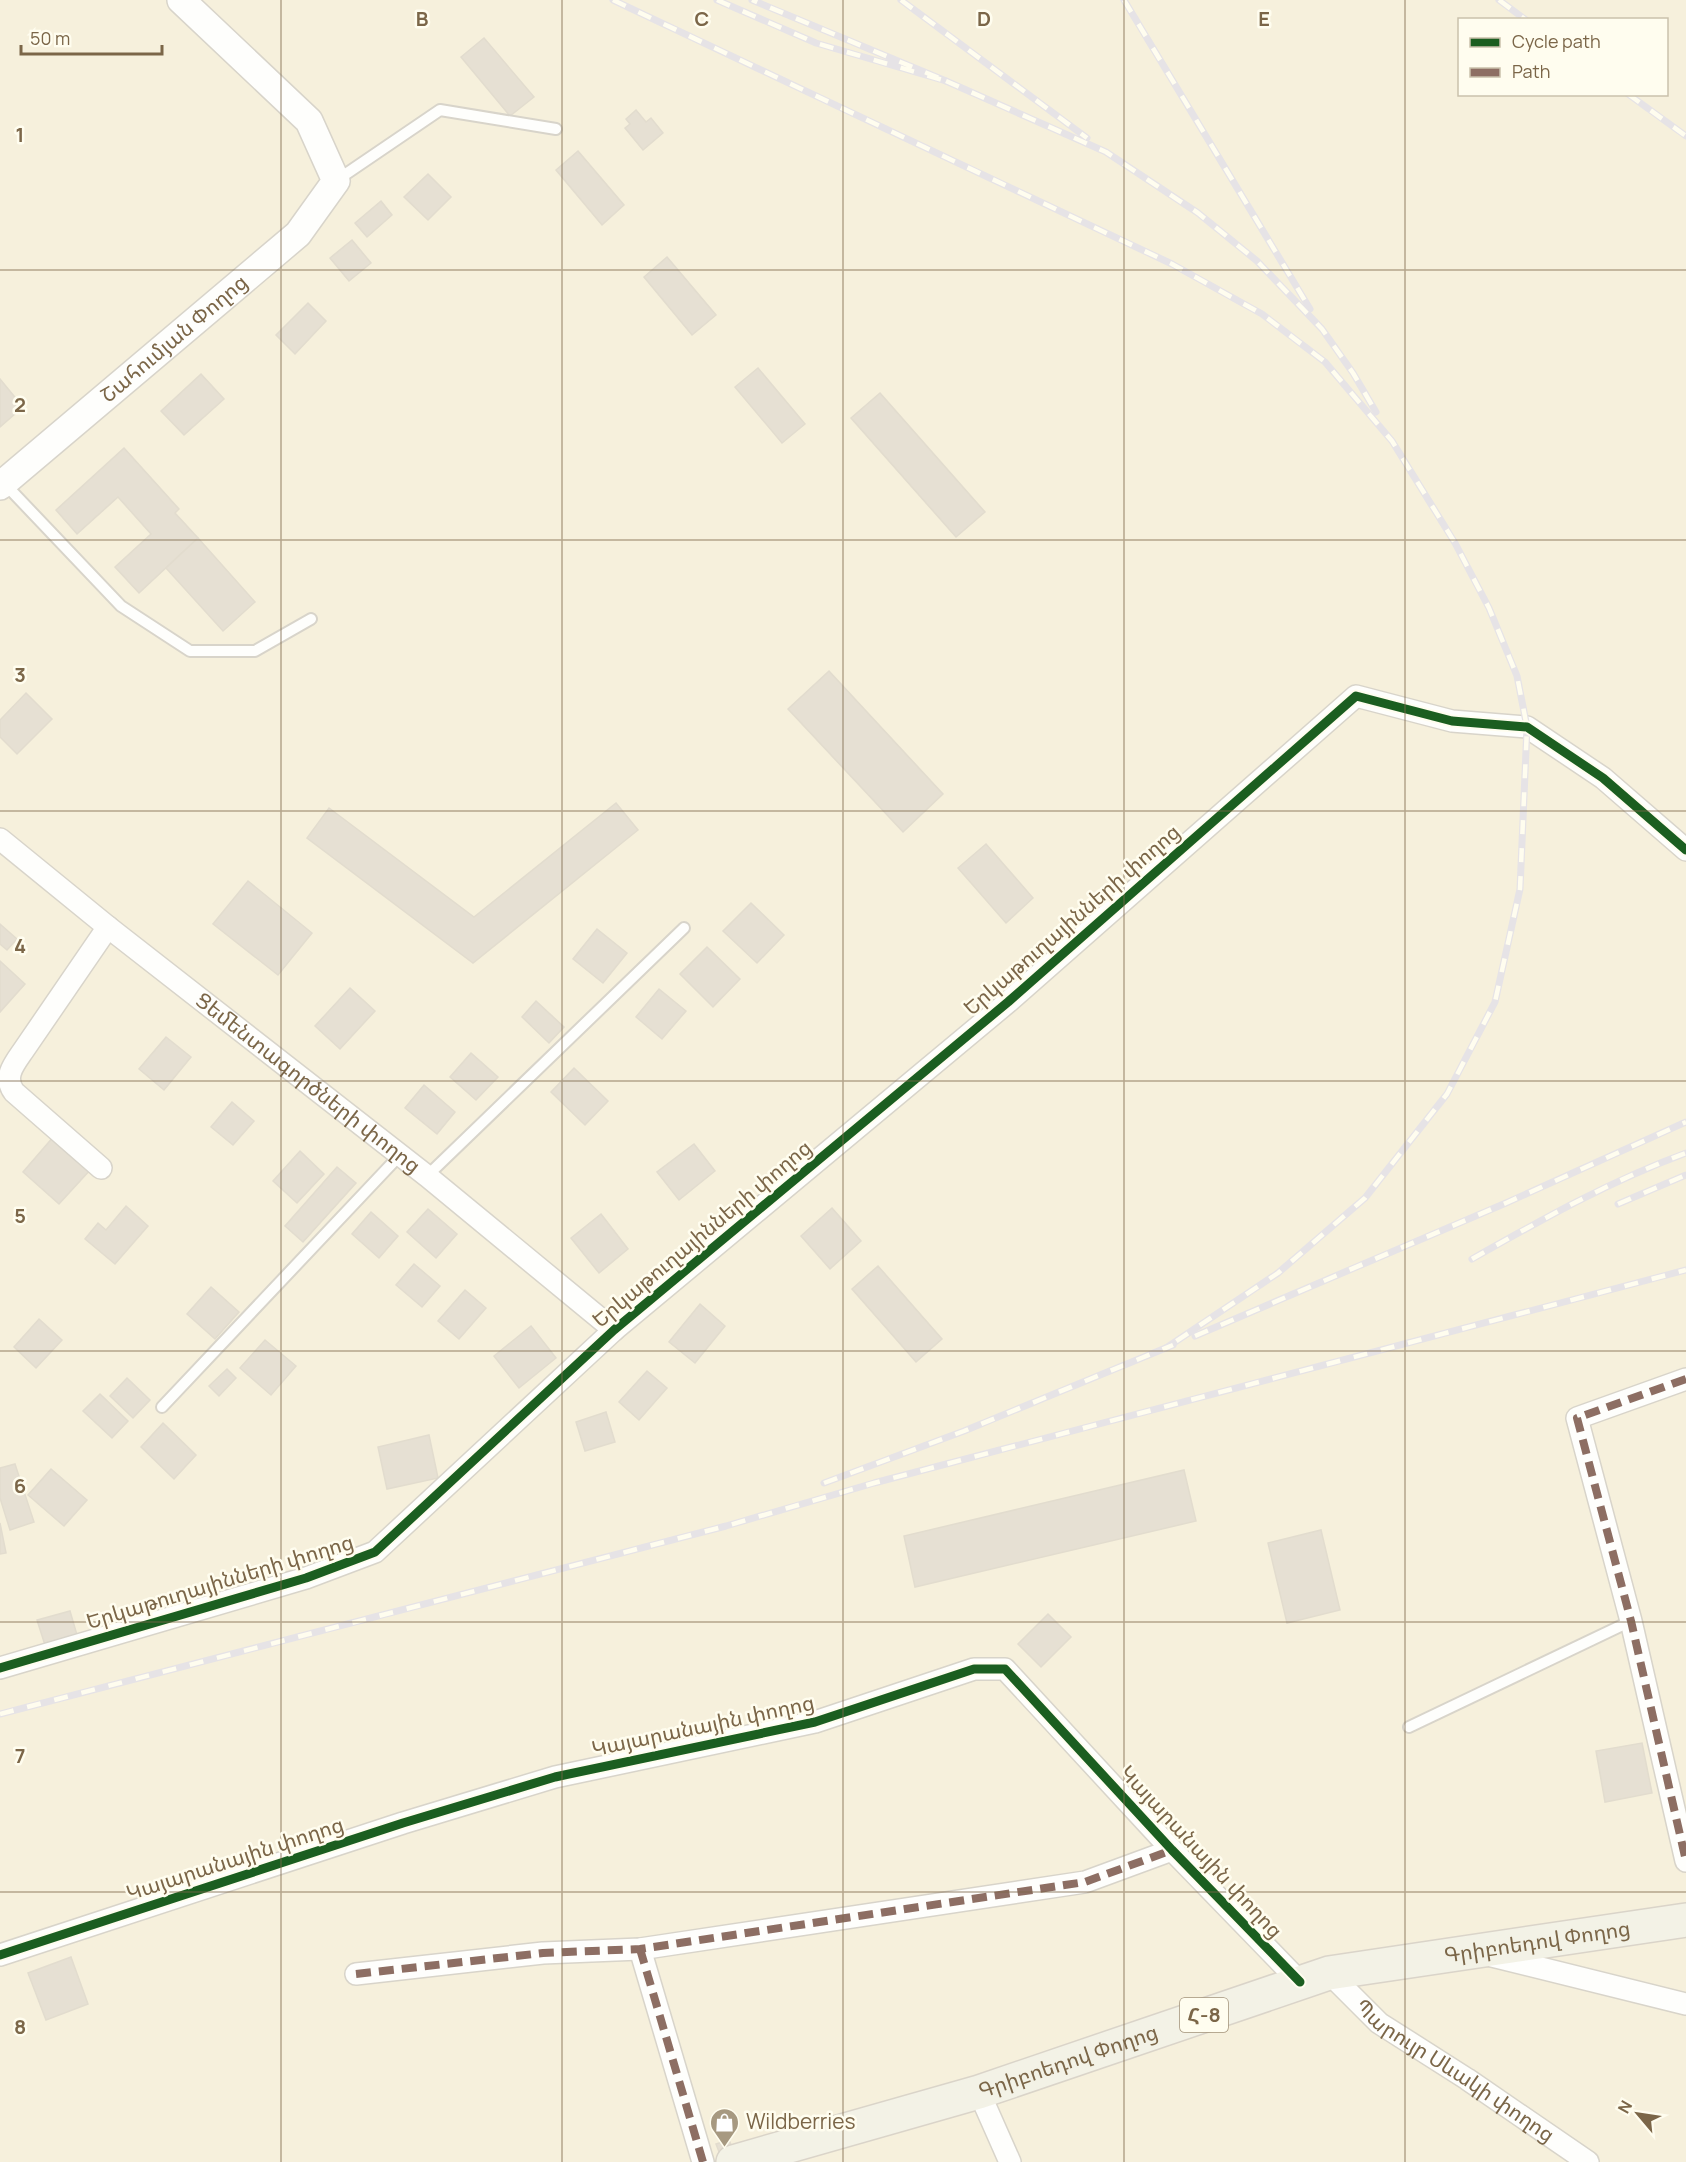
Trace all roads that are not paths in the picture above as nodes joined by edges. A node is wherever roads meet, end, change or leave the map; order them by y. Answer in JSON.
{"nodes":[{"id":1,"x":182,"y":0,"type":"edge"},
{"id":2,"x":556,"y":129,"type":"dead end"},
{"id":3,"x":336,"y":181,"type":"junction"},
{"id":4,"x":2,"y":484,"type":"edge"},
{"id":5,"x":311,"y":619,"type":"dead end"},
{"id":6,"x":0,"y":839,"type":"edge"},
{"id":7,"x":1686,"y":850,"type":"edge"},
{"id":8,"x":108,"y":927,"type":"junction"},
{"id":9,"x":684,"y":928,"type":"dead end"},
{"id":10,"x":400,"y":1155,"type":"junction"},
{"id":11,"x":101,"y":1168,"type":"dead end"},
{"id":12,"x":427,"y":1176,"type":"junction"},
{"id":13,"x":614,"y":1330,"type":"junction"},
{"id":14,"x":1686,"y":1379,"type":"edge"},
{"id":15,"x":162,"y":1407,"type":"dead end"},
{"id":16,"x":1631,"y":1621,"type":"junction"},
{"id":17,"x":0,"y":1668,"type":"edge"},
{"id":18,"x":1409,"y":1727,"type":"dead end"},
{"id":19,"x":1172,"y":1850,"type":"junction"},
{"id":20,"x":1686,"y":1861,"type":"edge"},
{"id":21,"x":1686,"y":1920,"type":"edge"},
{"id":22,"x":640,"y":1948,"type":"junction"},
{"id":23,"x":1473,"y":1951,"type":"junction"},
{"id":24,"x":0,"y":1955,"type":"edge"},
{"id":25,"x":356,"y":1974,"type":"dead end"},
{"id":26,"x":1315,"y":1978,"type":"junction"},
{"id":27,"x":1686,"y":2004,"type":"edge"},
{"id":28,"x":979,"y":2092,"type":"junction"},
{"id":29,"x":703,"y":2162,"type":"edge"},
{"id":30,"x":733,"y":2162,"type":"edge"},
{"id":31,"x":1010,"y":2162,"type":"edge"},
{"id":32,"x":1588,"y":2162,"type":"edge"}],
"edges":[{"from":1,"to":3,"type":"street"},
{"from":2,"to":3,"type":"lane"},
{"from":3,"to":4,"type":"street","name":"Շահումյան Փողոց"},
{"from":4,"to":5,"type":"lane"},
{"from":6,"to":8,"type":"street","name":"Ցեմենտագործների փողոց"},
{"from":7,"to":13,"type":"street","name":"Երկաթուղայինների փողոց"},
{"from":8,"to":10,"type":"street","name":"Ցեմենտագործների փողոց"},
{"from":8,"to":11,"type":"street"},
{"from":9,"to":12,"type":"lane"},
{"from":10,"to":12,"type":"street","name":"Ցեմենտագործների փողոց"},
{"from":10,"to":15,"type":"lane"},
{"from":12,"to":13,"type":"street","name":"Ցեմենտագործների փողոց"},
{"from":13,"to":17,"type":"street","name":"Երկաթուղայինների փողոց"},
{"from":14,"to":16,"type":"street"},
{"from":16,"to":18,"type":"lane"},
{"from":16,"to":20,"type":"street"},
{"from":19,"to":22,"type":"street"},
{"from":19,"to":24,"type":"street","name":"Կայարանային փողոց"},
{"from":19,"to":26,"type":"street","name":"Կայարանային փողոց"},
{"from":21,"to":23,"type":"main road","name":"Գրիբոեդով Փողոց","number":"Հ-8"},
{"from":22,"to":25,"type":"street"},
{"from":22,"to":29,"type":"street"},
{"from":23,"to":26,"type":"main road","name":"Գրիբոեդով Փողոց","number":"Հ-8"},
{"from":23,"to":27,"type":"street"},
{"from":26,"to":28,"type":"main road","name":"Գրիբոեդով Փողոց","number":"Հ-8"},
{"from":26,"to":32,"type":"street","name":"Պարույր Սևակի փողոց"},
{"from":28,"to":30,"type":"main road","name":"Գրիբոեդով Փողոց","number":"Հ-8"},
{"from":28,"to":31,"type":"street"}]}
